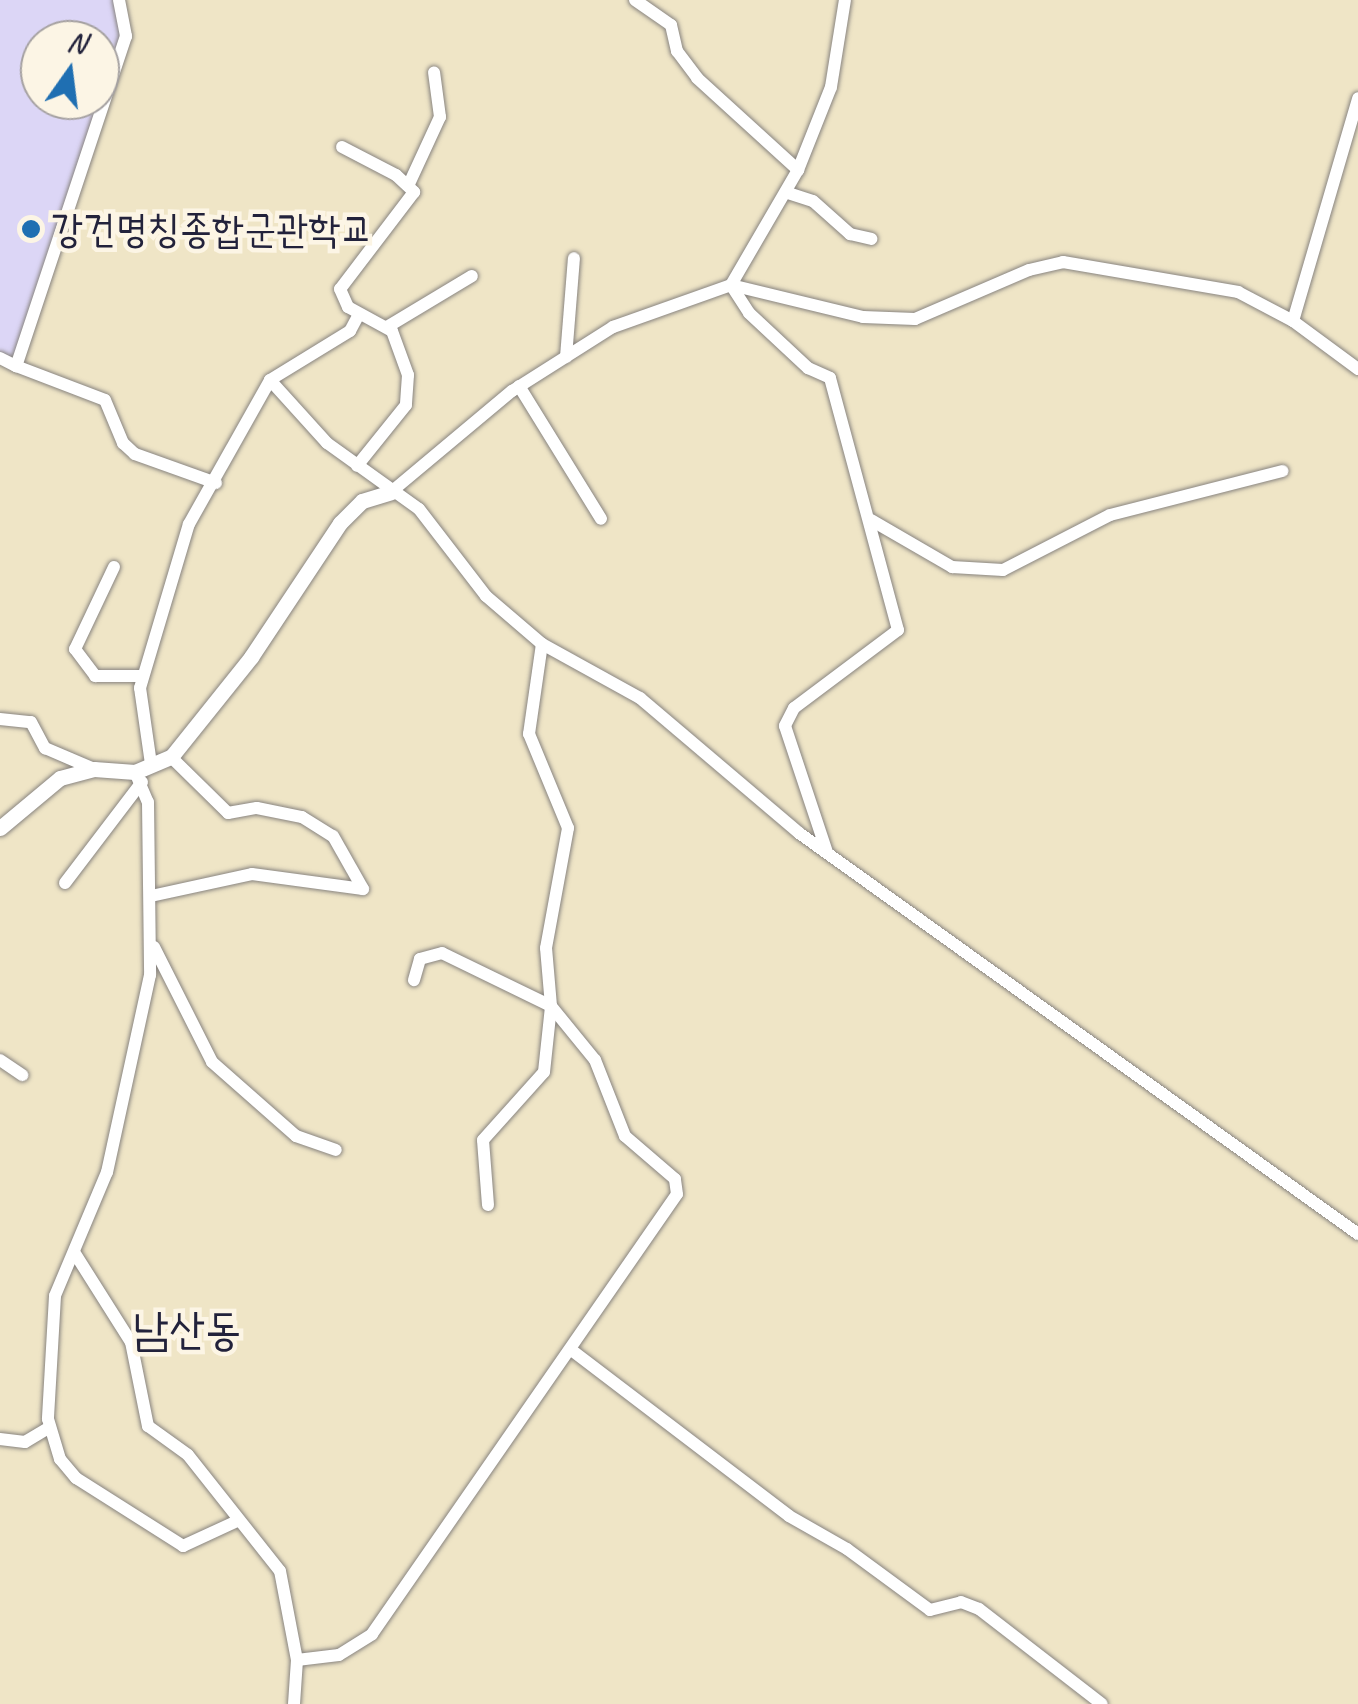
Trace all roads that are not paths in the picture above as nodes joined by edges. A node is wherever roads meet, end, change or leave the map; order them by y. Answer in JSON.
{"nodes":[{"id":1,"x":120,"y":0,"type":"edge"},
{"id":2,"x":634,"y":0,"type":"edge"},
{"id":3,"x":845,"y":0,"type":"edge"},
{"id":4,"x":434,"y":72,"type":"dead end"},
{"id":5,"x":1358,"y":98,"type":"edge"},
{"id":6,"x":342,"y":147,"type":"dead end"},
{"id":7,"x":798,"y":170,"type":"junction"},
{"id":8,"x":408,"y":184,"type":"junction"},
{"id":9,"x":788,"y":193,"type":"junction"},
{"id":10,"x":871,"y":238,"type":"dead end"},
{"id":11,"x":574,"y":258,"type":"dead end"},
{"id":12,"x":472,"y":276,"type":"dead end"},
{"id":13,"x":731,"y":285,"type":"junction"},
{"id":14,"x":360,"y":314,"type":"junction"},
{"id":15,"x":1293,"y":322,"type":"junction"},
{"id":16,"x":388,"y":327,"type":"junction"},
{"id":17,"x":566,"y":356,"type":"junction"},
{"id":18,"x":0,"y":358,"type":"edge"},
{"id":19,"x":16,"y":366,"type":"junction"},
{"id":20,"x":1358,"y":370,"type":"edge"},
{"id":21,"x":270,"y":380,"type":"junction"},
{"id":22,"x":518,"y":386,"type":"junction"},
{"id":23,"x":356,"y":466,"type":"junction"},
{"id":24,"x":1282,"y":472,"type":"dead end"},
{"id":25,"x":216,"y":483,"type":"junction"},
{"id":26,"x":391,"y":492,"type":"junction"},
{"id":27,"x":601,"y":519,"type":"dead end"},
{"id":28,"x":871,"y":520,"type":"junction"},
{"id":29,"x":114,"y":567,"type":"dead end"},
{"id":30,"x":542,"y":644,"type":"junction"},
{"id":31,"x":142,"y":676,"type":"junction"},
{"id":32,"x":0,"y":719,"type":"edge"},
{"id":33,"x":170,"y":757,"type":"junction"},
{"id":34,"x":151,"y":764,"type":"junction"},
{"id":35,"x":94,"y":769,"type":"junction"},
{"id":36,"x":138,"y":777,"type":"junction"},
{"id":37,"x":0,"y":828,"type":"edge"},
{"id":38,"x":827,"y":853,"type":"junction"},
{"id":39,"x":65,"y":884,"type":"dead end"},
{"id":40,"x":151,"y":896,"type":"junction"},
{"id":41,"x":153,"y":945,"type":"junction"},
{"id":42,"x":414,"y":980,"type":"dead end"},
{"id":43,"x":551,"y":1006,"type":"junction"},
{"id":44,"x":0,"y":1060,"type":"edge"},
{"id":45,"x":22,"y":1075,"type":"dead end"},
{"id":46,"x":336,"y":1150,"type":"dead end"},
{"id":47,"x":488,"y":1205,"type":"dead end"},
{"id":48,"x":1358,"y":1234,"type":"edge"},
{"id":49,"x":74,"y":1252,"type":"junction"},
{"id":50,"x":574,"y":1352,"type":"junction"},
{"id":51,"x":50,"y":1427,"type":"junction"},
{"id":52,"x":0,"y":1439,"type":"edge"},
{"id":53,"x":237,"y":1520,"type":"junction"},
{"id":54,"x":297,"y":1660,"type":"junction"},
{"id":55,"x":294,"y":1704,"type":"edge"},
{"id":56,"x":1102,"y":1704,"type":"edge"}],
"edges":[{"from":1,"to":19,"type":"street"},
{"from":2,"to":7,"type":"street"},
{"from":3,"to":7,"type":"street"},
{"from":4,"to":8,"type":"street"},
{"from":5,"to":15,"type":"street"},
{"from":6,"to":8,"type":"street"},
{"from":7,"to":9,"type":"street"},
{"from":8,"to":14,"type":"street"},
{"from":9,"to":10,"type":"street"},
{"from":9,"to":13,"type":"street"},
{"from":11,"to":17,"type":"street"},
{"from":12,"to":16,"type":"street"},
{"from":13,"to":15,"type":"street"},
{"from":13,"to":17,"type":"street"},
{"from":13,"to":28,"type":"street"},
{"from":14,"to":16,"type":"street"},
{"from":14,"to":21,"type":"street"},
{"from":15,"to":20,"type":"street"},
{"from":16,"to":23,"type":"street"},
{"from":17,"to":22,"type":"street"},
{"from":18,"to":19,"type":"street"},
{"from":19,"to":25,"type":"street"},
{"from":21,"to":23,"type":"street"},
{"from":21,"to":25,"type":"street"},
{"from":22,"to":26,"type":"street"},
{"from":22,"to":27,"type":"street"},
{"from":23,"to":26,"type":"street"},
{"from":24,"to":28,"type":"street"},
{"from":25,"to":31,"type":"street"},
{"from":26,"to":30,"type":"street"},
{"from":26,"to":33,"type":"street"},
{"from":28,"to":38,"type":"street"},
{"from":29,"to":31,"type":"street"},
{"from":30,"to":38,"type":"street"},
{"from":30,"to":43,"type":"street"},
{"from":31,"to":34,"type":"street"},
{"from":32,"to":35,"type":"street"},
{"from":33,"to":34,"type":"street"},
{"from":33,"to":40,"type":"street"},
{"from":34,"to":36,"type":"street"},
{"from":35,"to":36,"type":"street"},
{"from":35,"to":37,"type":"street"},
{"from":36,"to":39,"type":"street"},
{"from":36,"to":40,"type":"street"},
{"from":38,"to":48,"type":"street"},
{"from":40,"to":41,"type":"street"},
{"from":41,"to":46,"type":"street"},
{"from":41,"to":49,"type":"street"},
{"from":42,"to":43,"type":"street"},
{"from":43,"to":47,"type":"street"},
{"from":43,"to":50,"type":"street"},
{"from":44,"to":45,"type":"street"},
{"from":49,"to":51,"type":"street"},
{"from":49,"to":53,"type":"street"},
{"from":50,"to":54,"type":"street"},
{"from":50,"to":56,"type":"street"},
{"from":51,"to":52,"type":"street"},
{"from":51,"to":53,"type":"street"},
{"from":53,"to":54,"type":"street"},
{"from":54,"to":55,"type":"street"}]}
